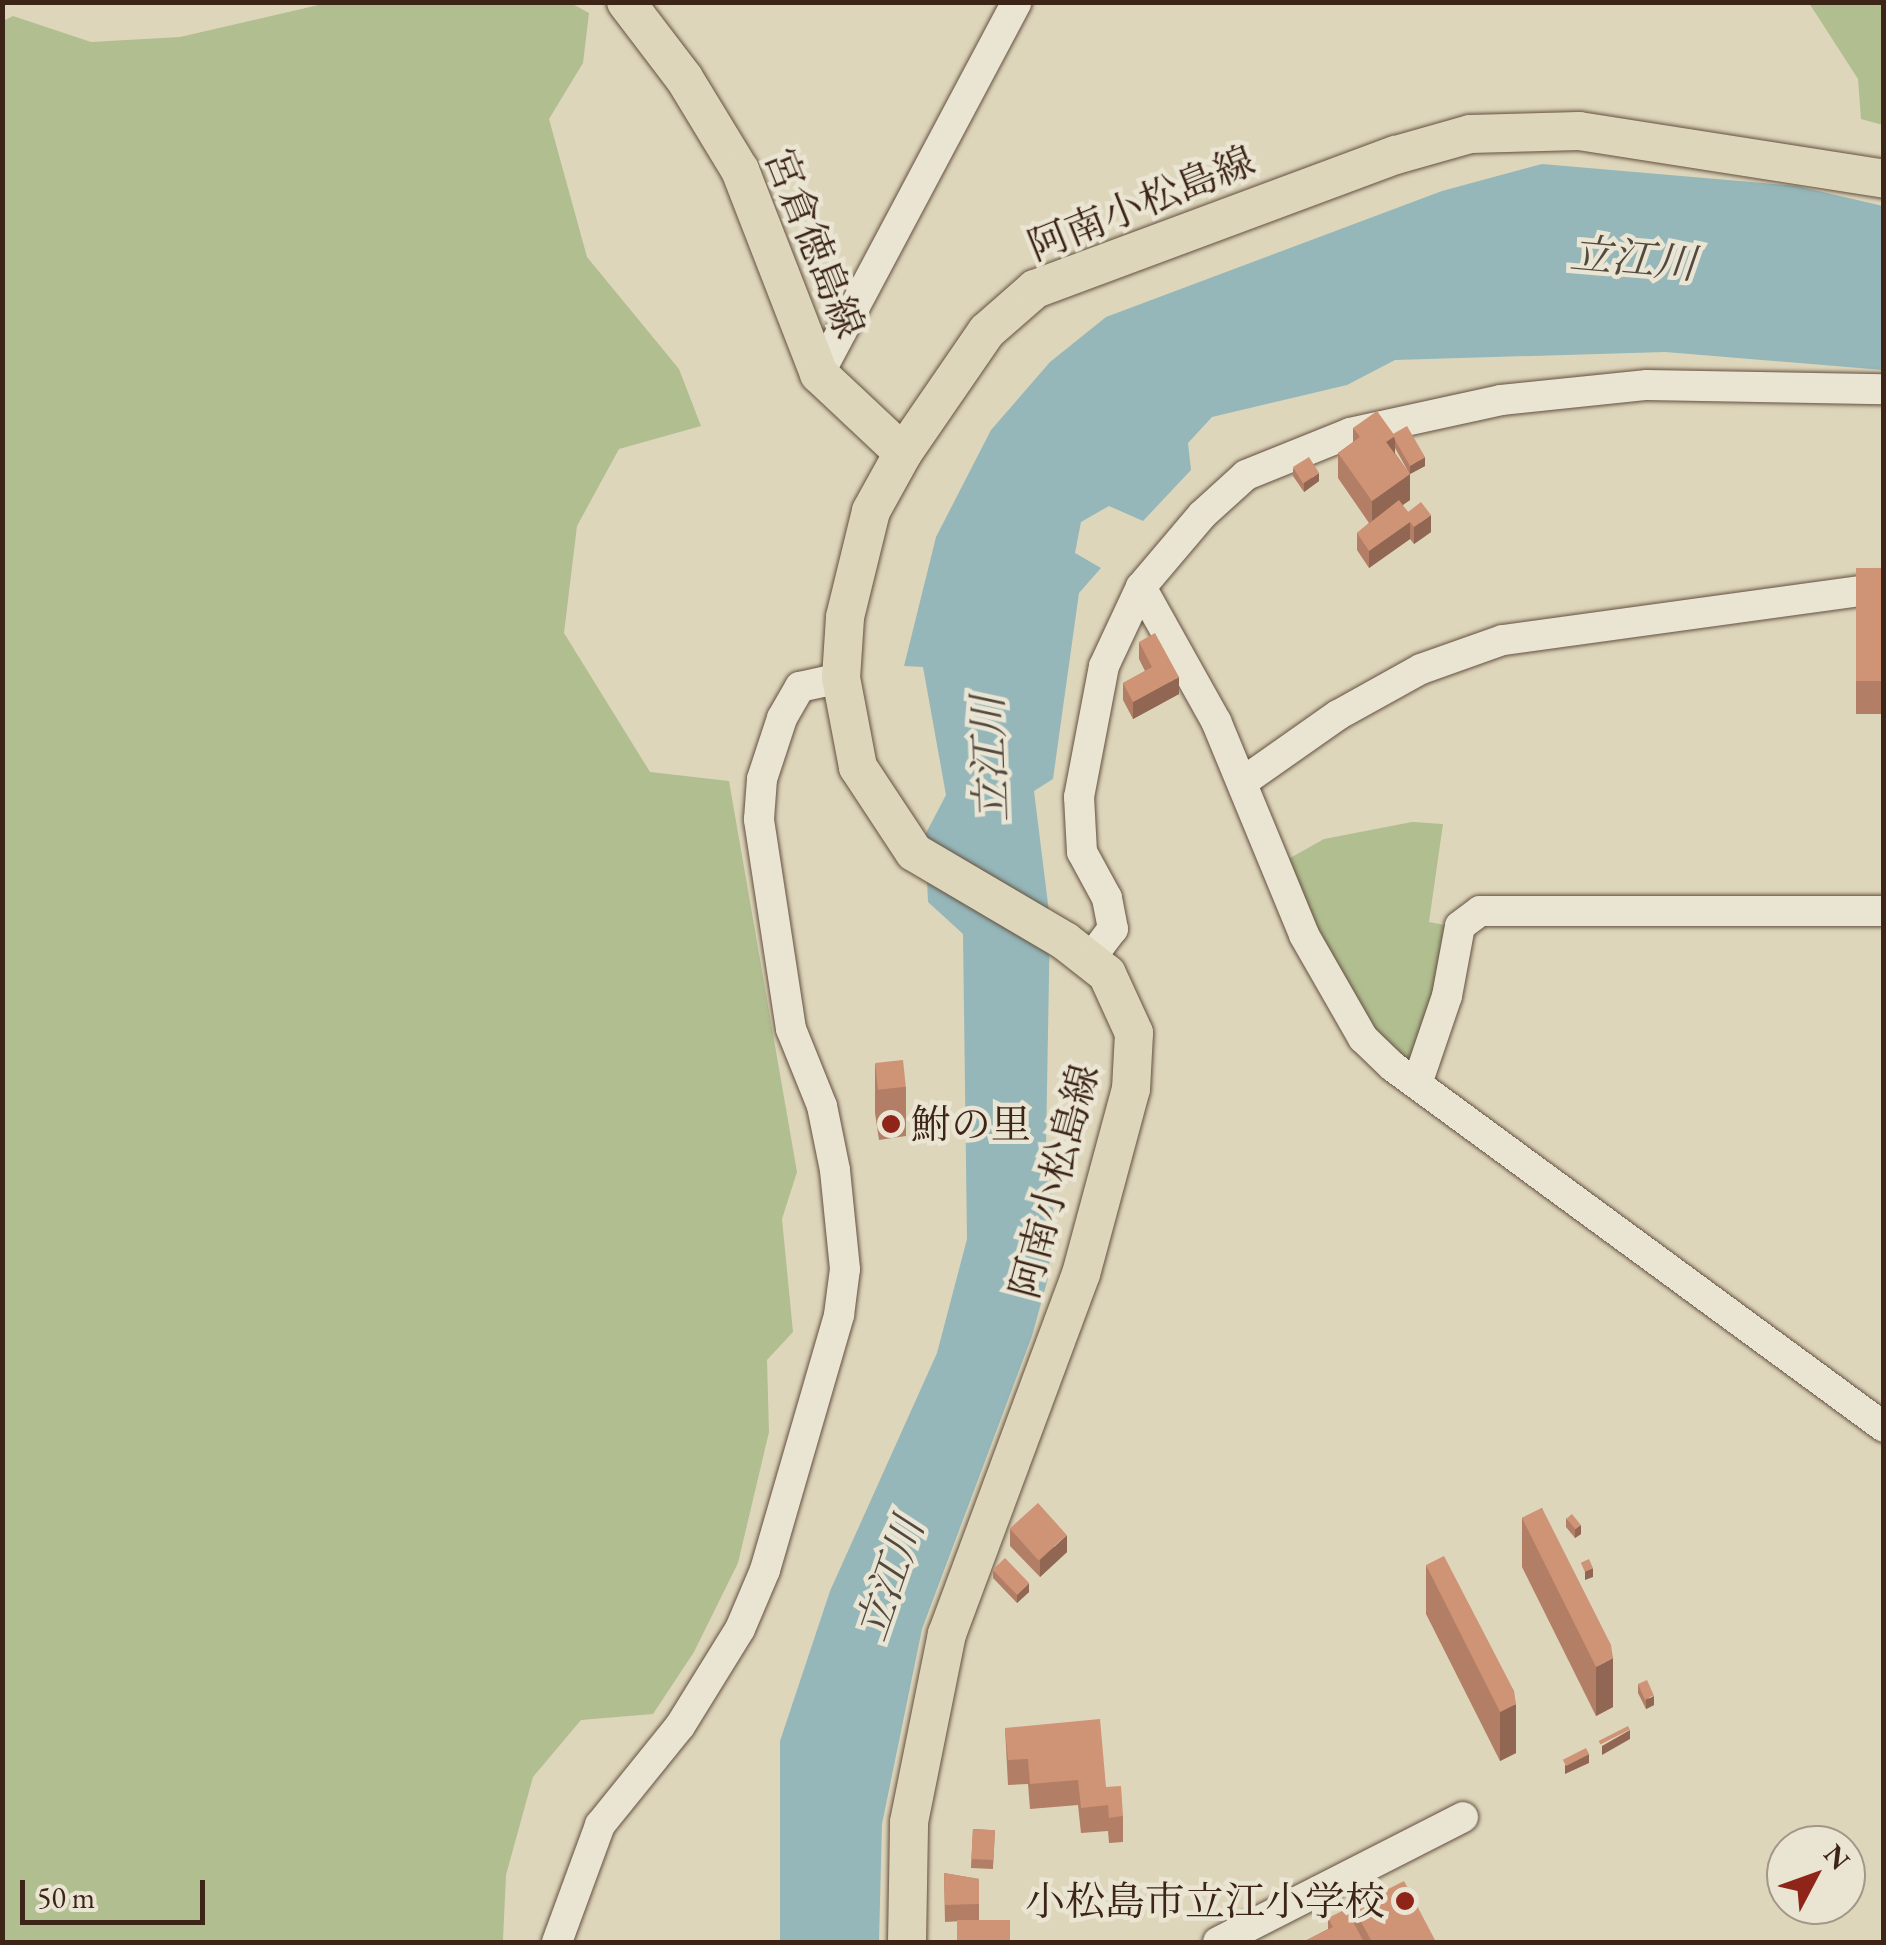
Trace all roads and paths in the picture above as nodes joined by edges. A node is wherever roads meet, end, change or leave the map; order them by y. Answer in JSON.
{"nodes":[{"id":1,"x":626,"y":2,"type":"edge"},
{"id":2,"x":1017,"y":2,"type":"edge"},
{"id":3,"x":1884,"y":179,"type":"edge"},
{"id":4,"x":819,"y":374,"type":"junction"},
{"id":5,"x":1884,"y":389,"type":"edge"},
{"id":6,"x":903,"y":453,"type":"junction"},
{"id":7,"x":1140,"y":587,"type":"junction"},
{"id":8,"x":1884,"y":588,"type":"edge"},
{"id":9,"x":840,"y":678,"type":"junction"},
{"id":10,"x":1244,"y":781,"type":"junction"},
{"id":11,"x":1884,"y":910,"type":"edge"},
{"id":12,"x":1078,"y":950,"type":"junction"},
{"id":13,"x":1418,"y":1084,"type":"junction"},
{"id":14,"x":1884,"y":1427,"type":"edge"},
{"id":15,"x":1464,"y":1817,"type":"dead end"},
{"id":16,"x":557,"y":1942,"type":"edge"},
{"id":17,"x":907,"y":1942,"type":"edge"},
{"id":18,"x":1218,"y":1942,"type":"edge"}],
"edges":[{"from":1,"to":4,"type":"main road","name":"宮倉徳島線"},
{"from":2,"to":4,"type":"street"},
{"from":3,"to":6,"type":"main road","name":"阿南小松島線"},
{"from":4,"to":6,"type":"main road","name":"宮倉徳島線"},
{"from":5,"to":7,"type":"street"},
{"from":6,"to":9,"type":"main road","name":"阿南小松島線"},
{"from":7,"to":10,"type":"street"},
{"from":7,"to":12,"type":"street"},
{"from":8,"to":10,"type":"street"},
{"from":9,"to":12,"type":"main road","name":"阿南小松島線"},
{"from":9,"to":16,"type":"street"},
{"from":10,"to":13,"type":"street"},
{"from":11,"to":13,"type":"street"},
{"from":12,"to":17,"type":"main road","name":"阿南小松島線"},
{"from":13,"to":14,"type":"street"},
{"from":15,"to":18,"type":"street"}]}
